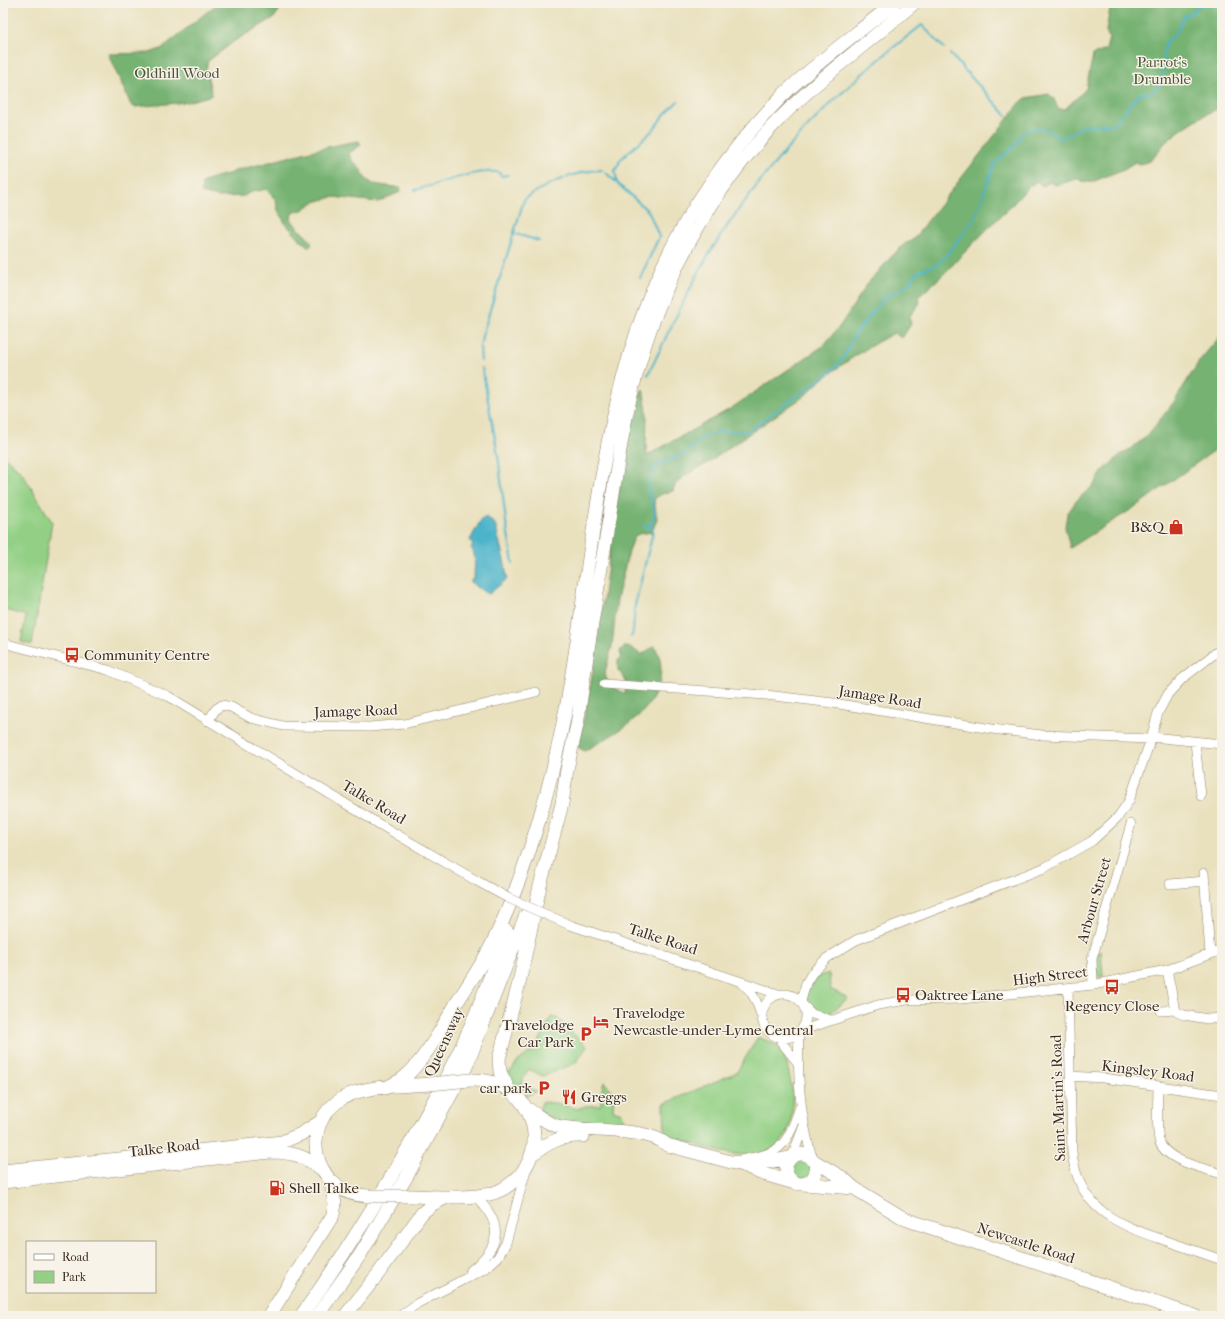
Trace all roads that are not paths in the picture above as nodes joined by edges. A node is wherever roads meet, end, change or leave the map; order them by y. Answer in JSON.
{"nodes":[{"id":1,"x":894,"y":3,"type":"edge"},
{"id":2,"x":914,"y":3,"type":"edge"},
{"id":3,"x":3,"y":643,"type":"edge"},
{"id":4,"x":1222,"y":648,"type":"edge"},
{"id":5,"x":604,"y":684,"type":"dead end"},
{"id":6,"x":536,"y":692,"type":"dead end"},
{"id":7,"x":208,"y":721,"type":"junction"},
{"id":8,"x":1152,"y":738,"type":"junction"},
{"id":9,"x":1195,"y":742,"type":"junction"},
{"id":10,"x":1222,"y":744,"type":"edge"},
{"id":11,"x":557,"y":754,"type":"junction"},
{"id":12,"x":567,"y":769,"type":"junction"},
{"id":13,"x":1201,"y":796,"type":"dead end"},
{"id":14,"x":1131,"y":824,"type":"dead end"},
{"id":15,"x":1170,"y":884,"type":"dead end"},
{"id":16,"x":1222,"y":950,"type":"edge"},
{"id":17,"x":1210,"y":954,"type":"junction"},
{"id":18,"x":1167,"y":970,"type":"junction"},
{"id":19,"x":735,"y":979,"type":"junction"},
{"id":20,"x":806,"y":983,"type":"junction"},
{"id":21,"x":1093,"y":985,"type":"junction"},
{"id":22,"x":1068,"y":988,"type":"junction"},
{"id":23,"x":782,"y":994,"type":"junction"},
{"id":24,"x":802,"y":1003,"type":"junction"},
{"id":25,"x":1175,"y":1010,"type":"junction"},
{"id":26,"x":1161,"y":1011,"type":"dead end"},
{"id":27,"x":761,"y":1015,"type":"junction"},
{"id":28,"x":1222,"y":1018,"type":"edge"},
{"id":29,"x":831,"y":1020,"type":"junction"},
{"id":30,"x":801,"y":1031,"type":"junction"},
{"id":31,"x":778,"y":1038,"type":"junction"},
{"id":32,"x":798,"y":1063,"type":"junction"},
{"id":33,"x":1070,"y":1076,"type":"junction"},
{"id":34,"x":1158,"y":1086,"type":"junction"},
{"id":35,"x":385,"y":1088,"type":"junction"},
{"id":36,"x":509,"y":1090,"type":"junction"},
{"id":37,"x":1222,"y":1095,"type":"edge"},
{"id":38,"x":802,"y":1103,"type":"junction"},
{"id":39,"x":528,"y":1109,"type":"junction"},
{"id":40,"x":320,"y":1122,"type":"junction"},
{"id":41,"x":804,"y":1124,"type":"junction"},
{"id":42,"x":667,"y":1145,"type":"junction"},
{"id":43,"x":530,"y":1157,"type":"junction"},
{"id":44,"x":791,"y":1158,"type":"junction"},
{"id":45,"x":813,"y":1160,"type":"junction"},
{"id":46,"x":729,"y":1162,"type":"junction"},
{"id":47,"x":746,"y":1166,"type":"junction"},
{"id":48,"x":3,"y":1171,"type":"edge"},
{"id":49,"x":324,"y":1172,"type":"junction"},
{"id":50,"x":1222,"y":1174,"type":"edge"},
{"id":51,"x":3,"y":1182,"type":"edge"},
{"id":52,"x":331,"y":1183,"type":"junction"},
{"id":53,"x":799,"y":1184,"type":"junction"},
{"id":54,"x":854,"y":1188,"type":"junction"},
{"id":55,"x":448,"y":1196,"type":"junction"},
{"id":56,"x":475,"y":1196,"type":"junction"},
{"id":57,"x":1222,"y":1260,"type":"edge"},
{"id":58,"x":453,"y":1284,"type":"junction"},
{"id":59,"x":269,"y":1316,"type":"edge"},
{"id":60,"x":301,"y":1316,"type":"edge"},
{"id":61,"x":317,"y":1316,"type":"edge"},
{"id":62,"x":345,"y":1316,"type":"edge"},
{"id":63,"x":400,"y":1316,"type":"edge"},
{"id":64,"x":1195,"y":1316,"type":"edge"}],
"edges":[{"from":1,"to":11,"type":"highway"},
{"from":2,"to":12,"type":"highway"},
{"from":3,"to":7,"type":"street","name":"Talke Road"},
{"from":4,"to":8,"type":"street"},
{"from":5,"to":8,"type":"street","name":"Jamage Road"},
{"from":6,"to":7,"type":"street","name":"Jamage Road"},
{"from":7,"to":19,"type":"street","name":"Talke Road","bridge":true},
{"from":8,"to":9,"type":"street","name":"Jamage Road"},
{"from":8,"to":20,"type":"street"},
{"from":9,"to":10,"type":"street","name":"Jamage Road"},
{"from":9,"to":13,"type":"street"},
{"from":11,"to":35,"type":"highway"},
{"from":11,"to":60,"type":"highway","name":"Queensway"},
{"from":12,"to":36,"type":"highway"},
{"from":12,"to":61,"type":"highway","name":"Queensway"},
{"from":14,"to":21,"type":"street","name":"Arbour Street"},
{"from":15,"to":17,"type":"street"},
{"from":16,"to":17,"type":"street","name":"High Street"},
{"from":17,"to":18,"type":"street","name":"High Street"},
{"from":18,"to":21,"type":"street","name":"High Street"},
{"from":18,"to":25,"type":"street"},
{"from":19,"to":23,"type":"street","name":"Talke Road"},
{"from":19,"to":27,"type":"street","name":"Talke Road"},
{"from":20,"to":23,"type":"street"},
{"from":20,"to":24,"type":"street"},
{"from":21,"to":22,"type":"street","name":"High Street"},
{"from":22,"to":29,"type":"street","name":"High Street"},
{"from":22,"to":33,"type":"street","name":"Saint Martin's Road"},
{"from":23,"to":24,"type":"street"},
{"from":23,"to":27,"type":"street"},
{"from":24,"to":29,"type":"street"},
{"from":24,"to":30,"type":"street"},
{"from":25,"to":26,"type":"street"},
{"from":25,"to":28,"type":"street"},
{"from":27,"to":31,"type":"street"},
{"from":29,"to":30,"type":"street","name":"High Street"},
{"from":30,"to":31,"type":"street"},
{"from":30,"to":32,"type":"street"},
{"from":31,"to":32,"type":"street"},
{"from":32,"to":38,"type":"street"},
{"from":33,"to":34,"type":"street","name":"Kingsley Road"},
{"from":33,"to":57,"type":"street","name":"Saint Martin's Road"},
{"from":34,"to":37,"type":"street","name":"Kingsley Road"},
{"from":34,"to":50,"type":"street"},
{"from":35,"to":36,"type":"highway","bridge":true},
{"from":35,"to":40,"type":"highway"},
{"from":36,"to":39,"type":"highway","name":"Newcastle Road"},
{"from":38,"to":41,"type":"street"},
{"from":38,"to":46,"type":"street"},
{"from":39,"to":42,"type":"highway","name":"Newcastle Road"},
{"from":39,"to":43,"type":"highway"},
{"from":40,"to":48,"type":"highway","name":"Talke Road"},
{"from":40,"to":49,"type":"highway"},
{"from":41,"to":44,"type":"street"},
{"from":41,"to":45,"type":"street"},
{"from":42,"to":43,"type":"highway","name":"Newcastle Road"},
{"from":42,"to":46,"type":"highway","name":"Newcastle Road"},
{"from":43,"to":56,"type":"highway"},
{"from":43,"to":58,"type":"street"},
{"from":44,"to":45,"type":"highway"},
{"from":44,"to":47,"type":"highway","name":"Newcastle Road"},
{"from":44,"to":53,"type":"highway"},
{"from":45,"to":53,"type":"highway"},
{"from":45,"to":54,"type":"highway","name":"Newcastle Road"},
{"from":46,"to":47,"type":"highway","name":"Newcastle Road"},
{"from":47,"to":53,"type":"highway","name":"Newcastle Road"},
{"from":49,"to":51,"type":"highway","name":"Talke Road"},
{"from":49,"to":52,"type":"highway"},
{"from":52,"to":55,"type":"highway","bridge":true},
{"from":52,"to":59,"type":"highway"},
{"from":53,"to":54,"type":"highway","name":"Newcastle Road"},
{"from":54,"to":64,"type":"highway","name":"Newcastle Road"},
{"from":55,"to":56,"type":"highway"},
{"from":55,"to":62,"type":"highway"},
{"from":56,"to":58,"type":"street"},
{"from":58,"to":63,"type":"street"}]}
